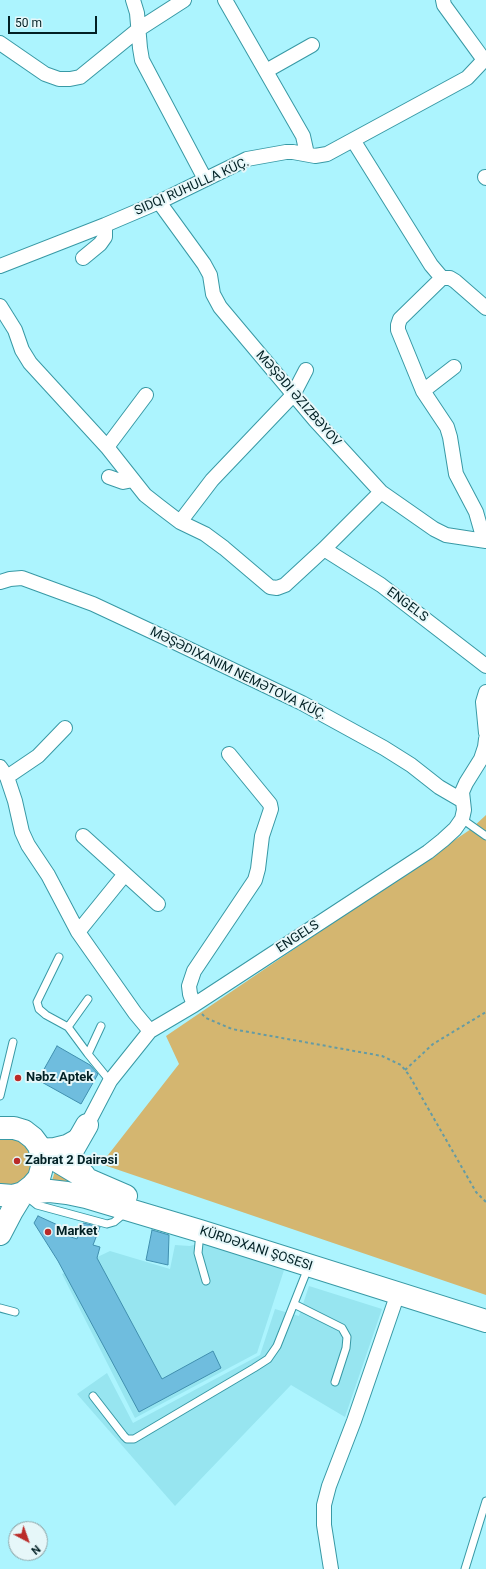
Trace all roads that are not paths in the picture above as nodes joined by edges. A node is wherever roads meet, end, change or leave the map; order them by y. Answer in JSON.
{"nodes":[{"id":1,"x":133,"y":0,"type":"edge"},
{"id":2,"x":184,"y":0,"type":"edge"},
{"id":3,"x":225,"y":0,"type":"edge"},
{"id":4,"x":443,"y":0,"type":"edge"},
{"id":5,"x":139,"y":29,"type":"junction"},
{"id":6,"x":0,"y":43,"type":"edge"},
{"id":7,"x":312,"y":45,"type":"dead end"},
{"id":8,"x":485,"y":60,"type":"edge"},
{"id":9,"x":266,"y":71,"type":"junction"},
{"id":10,"x":353,"y":140,"type":"junction"},
{"id":11,"x":307,"y":154,"type":"junction"},
{"id":12,"x":205,"y":180,"type":"junction"},
{"id":13,"x":159,"y":202,"type":"junction"},
{"id":14,"x":105,"y":226,"type":"junction"},
{"id":15,"x":82,"y":258,"type":"dead end"},
{"id":16,"x":0,"y":266,"type":"edge"},
{"id":17,"x":442,"y":278,"type":"junction"},
{"id":18,"x":0,"y":306,"type":"edge"},
{"id":19,"x":486,"y":308,"type":"edge"},
{"id":20,"x":454,"y":367,"type":"dead end"},
{"id":21,"x":306,"y":370,"type":"dead end"},
{"id":22,"x":423,"y":391,"type":"junction"},
{"id":23,"x":146,"y":395,"type":"dead end"},
{"id":24,"x":293,"y":395,"type":"junction"},
{"id":25,"x":107,"y":447,"type":"junction"},
{"id":26,"x":109,"y":477,"type":"dead end"},
{"id":27,"x":133,"y":480,"type":"junction"},
{"id":28,"x":381,"y":492,"type":"junction"},
{"id":29,"x":180,"y":522,"type":"junction"},
{"id":30,"x":485,"y":539,"type":"edge"},
{"id":31,"x":324,"y":549,"type":"junction"},
{"id":32,"x":0,"y":582,"type":"edge"},
{"id":33,"x":486,"y":666,"type":"edge"},
{"id":34,"x":486,"y":692,"type":"edge"},
{"id":35,"x":65,"y":728,"type":"dead end"},
{"id":36,"x":486,"y":733,"type":"edge"},
{"id":37,"x":486,"y":739,"type":"edge"},
{"id":38,"x":486,"y":747,"type":"edge"},
{"id":39,"x":229,"y":754,"type":"dead end"},
{"id":40,"x":4,"y":772,"type":"edge"},
{"id":41,"x":463,"y":801,"type":"junction"},
{"id":42,"x":462,"y":819,"type":"junction"},
{"id":43,"x":83,"y":836,"type":"dead end"},
{"id":44,"x":486,"y":836,"type":"edge"},
{"id":45,"x":125,"y":874,"type":"junction"},
{"id":46,"x":158,"y":904,"type":"dead end"},
{"id":47,"x":78,"y":932,"type":"junction"},
{"id":48,"x":59,"y":957,"type":"dead end"},
{"id":49,"x":88,"y":999,"type":"dead end"},
{"id":50,"x":194,"y":1006,"type":"junction"},
{"id":51,"x":101,"y":1026,"type":"dead end"},
{"id":52,"x":68,"y":1027,"type":"junction"},
{"id":53,"x":150,"y":1031,"type":"junction"},
{"id":54,"x":13,"y":1042,"type":"dead end"},
{"id":55,"x":88,"y":1054,"type":"junction"},
{"id":56,"x":110,"y":1081,"type":"junction"},
{"id":57,"x":0,"y":1096,"type":"edge"},
{"id":58,"x":87,"y":1125,"type":"junction"},
{"id":59,"x":1,"y":1126,"type":"edge"},
{"id":60,"x":39,"y":1146,"type":"junction"},
{"id":61,"x":89,"y":1180,"type":"junction"},
{"id":62,"x":23,"y":1193,"type":"junction"},
{"id":63,"x":0,"y":1195,"type":"edge"},
{"id":64,"x":200,"y":1231,"type":"junction"},
{"id":65,"x":0,"y":1234,"type":"edge"},
{"id":66,"x":308,"y":1266,"type":"junction"},
{"id":67,"x":206,"y":1281,"type":"dead end"},
{"id":68,"x":398,"y":1293,"type":"junction"},
{"id":69,"x":294,"y":1304,"type":"junction"},
{"id":70,"x":0,"y":1308,"type":"edge"},
{"id":71,"x":486,"y":1308,"type":"edge"},
{"id":72,"x":15,"y":1312,"type":"dead end"},
{"id":73,"x":486,"y":1321,"type":"edge"},
{"id":74,"x":335,"y":1382,"type":"dead end"},
{"id":75,"x":93,"y":1396,"type":"dead end"},
{"id":76,"x":486,"y":1501,"type":"edge"},
{"id":77,"x":331,"y":1569,"type":"edge"},
{"id":78,"x":465,"y":1569,"type":"edge"}],
"edges":[{"from":1,"to":5,"type":"street"},
{"from":2,"to":5,"type":"street"},
{"from":3,"to":9,"type":"street"},
{"from":4,"to":8,"type":"street","name":"SIDQI RUHULLA KÜÇ."},
{"from":5,"to":6,"type":"street"},
{"from":5,"to":12,"type":"street"},
{"from":7,"to":9,"type":"street"},
{"from":8,"to":10,"type":"street","name":"SIDQI RUHULLA KÜÇ."},
{"from":9,"to":11,"type":"street"},
{"from":10,"to":11,"type":"street","name":"SIDQI RUHULLA KÜÇ."},
{"from":10,"to":17,"type":"street"},
{"from":11,"to":12,"type":"street","name":"SIDQI RUHULLA KÜÇ."},
{"from":12,"to":13,"type":"street","name":"SIDQI RUHULLA KÜÇ."},
{"from":13,"to":14,"type":"street","name":"SIDQI RUHULLA KÜÇ."},
{"from":13,"to":24,"type":"street","name":"MƏŞƏDI ƏZIZBƏYOV"},
{"from":14,"to":15,"type":"street"},
{"from":14,"to":16,"type":"street","name":"SIDQI RUHULLA KÜÇ."},
{"from":17,"to":19,"type":"street"},
{"from":17,"to":22,"type":"street"},
{"from":18,"to":25,"type":"street"},
{"from":20,"to":22,"type":"street"},
{"from":21,"to":24,"type":"street"},
{"from":22,"to":30,"type":"street"},
{"from":23,"to":25,"type":"street"},
{"from":24,"to":28,"type":"street","name":"MƏŞƏDI ƏZIZBƏYOV"},
{"from":24,"to":29,"type":"street"},
{"from":25,"to":27,"type":"street"},
{"from":26,"to":27,"type":"street"},
{"from":27,"to":29,"type":"street"},
{"from":28,"to":30,"type":"street","name":"MƏŞƏDI ƏZIZBƏYOV"},
{"from":28,"to":31,"type":"street"},
{"from":29,"to":31,"type":"street"},
{"from":31,"to":33,"type":"street","name":"ENGELS"},
{"from":32,"to":41,"type":"street"},
{"from":34,"to":36,"type":"street"},
{"from":35,"to":40,"type":"street"},
{"from":37,"to":38,"type":"street"},
{"from":38,"to":41,"type":"street"},
{"from":39,"to":50,"type":"street"},
{"from":40,"to":47,"type":"street"},
{"from":41,"to":42,"type":"street"},
{"from":42,"to":44,"type":"lane"},
{"from":42,"to":50,"type":"street","name":"ENGELS"},
{"from":43,"to":45,"type":"street"},
{"from":45,"to":46,"type":"street"},
{"from":45,"to":47,"type":"street"},
{"from":47,"to":53,"type":"street"},
{"from":48,"to":52,"type":"lane"},
{"from":49,"to":52,"type":"lane"},
{"from":50,"to":53,"type":"street","name":"ENGELS"},
{"from":51,"to":55,"type":"lane"},
{"from":52,"to":55,"type":"lane"},
{"from":53,"to":56,"type":"street","name":"ENGELS"},
{"from":54,"to":57,"type":"lane"},
{"from":55,"to":56,"type":"lane"},
{"from":56,"to":58,"type":"street","name":"ENGELS"},
{"from":58,"to":60,"type":"street","name":"ENGELS"},
{"from":58,"to":61,"type":"main road"},
{"from":59,"to":60,"type":"main road"},
{"from":60,"to":61,"type":"main road"},
{"from":60,"to":62,"type":"main road"},
{"from":61,"to":71,"type":"main road"},
{"from":62,"to":63,"type":"main road"},
{"from":62,"to":64,"type":"main road"},
{"from":62,"to":65,"type":"main road"},
{"from":64,"to":66,"type":"main road"},
{"from":64,"to":67,"type":"lane"},
{"from":66,"to":68,"type":"main road"},
{"from":66,"to":69,"type":"lane"},
{"from":68,"to":73,"type":"main road"},
{"from":68,"to":77,"type":"street"},
{"from":69,"to":74,"type":"lane"},
{"from":69,"to":75,"type":"lane"},
{"from":70,"to":72,"type":"lane"},
{"from":76,"to":78,"type":"lane"}]}
